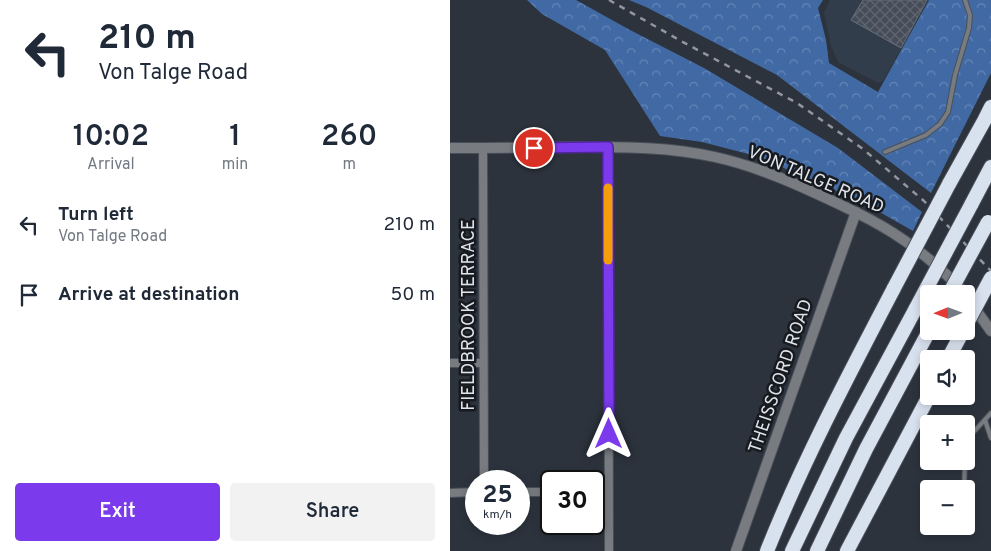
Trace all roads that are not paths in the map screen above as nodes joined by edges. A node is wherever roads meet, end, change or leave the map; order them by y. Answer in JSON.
{"nodes":[{"id":1,"x":966,"y":0,"type":"edge"},
{"id":2,"x":991,"y":108,"type":"edge"},
{"id":3,"x":608,"y":147,"type":"junction"},
{"id":4,"x":450,"y":148,"type":"edge"},
{"id":5,"x":483,"y":148,"type":"junction"},
{"id":6,"x":885,"y":152,"type":"dead end"},
{"id":7,"x":991,"y":167,"type":"edge"},
{"id":8,"x":856,"y":212,"type":"junction"},
{"id":9,"x":989,"y":220,"type":"edge"},
{"id":10,"x":991,"y":278,"type":"edge"},
{"id":11,"x":954,"y":285,"type":"edge"},
{"id":12,"x":956,"y":285,"type":"edge"},
{"id":13,"x":975,"y":308,"type":"edge"},
{"id":14,"x":975,"y":309,"type":"edge"},
{"id":15,"x":991,"y":331,"type":"edge"},
{"id":16,"x":924,"y":340,"type":"edge"},
{"id":17,"x":450,"y":363,"type":"edge"},
{"id":18,"x":483,"y":363,"type":"junction"},
{"id":19,"x":924,"y":405,"type":"edge"},
{"id":20,"x":991,"y":413,"type":"edge"},
{"id":21,"x":984,"y":420,"type":"junction"},
{"id":22,"x":975,"y":429,"type":"edge"},
{"id":23,"x":991,"y":438,"type":"edge"},
{"id":24,"x":484,"y":470,"type":"edge"},
{"id":25,"x":605,"y":491,"type":"edge"},
{"id":26,"x":609,"y":491,"type":"junction"},
{"id":27,"x":465,"y":492,"type":"edge"},
{"id":28,"x":450,"y":493,"type":"edge"},
{"id":29,"x":610,"y":551,"type":"edge"},
{"id":30,"x":736,"y":551,"type":"edge"},
{"id":31,"x":766,"y":551,"type":"edge"},
{"id":32,"x":792,"y":551,"type":"edge"},
{"id":33,"x":817,"y":551,"type":"edge"},
{"id":34,"x":847,"y":551,"type":"edge"}],
"edges":[{"from":1,"to":6,"type":"lane"},
{"from":2,"to":31,"type":"highway","bridge":true},
{"from":3,"to":5,"type":"street","name":"VON TALGE ROAD"},
{"from":3,"to":8,"type":"street","name":"VON TALGE ROAD"},
{"from":3,"to":26,"type":"street"},
{"from":4,"to":5,"type":"street","name":"VON TALGE ROAD"},
{"from":5,"to":18,"type":"street","name":"FIELDBROOK TERRACE"},
{"from":7,"to":32,"type":"highway","bridge":true},
{"from":8,"to":12,"type":"street","name":"VON TALGE ROAD"},
{"from":8,"to":30,"type":"street","name":"THEISSCORD ROAD"},
{"from":9,"to":11,"type":"highway","bridge":true},
{"from":10,"to":13,"type":"highway","bridge":true},
{"from":14,"to":15,"type":"street","name":"VON TALGE ROAD"},
{"from":16,"to":33,"type":"highway"},
{"from":17,"to":18,"type":"street"},
{"from":18,"to":24,"type":"street","name":"FIELDBROOK TERRACE"},
{"from":19,"to":34,"type":"highway"},
{"from":20,"to":21,"type":"lane"},
{"from":21,"to":22,"type":"lane"},
{"from":21,"to":23,"type":"lane"},
{"from":25,"to":26,"type":"street"},
{"from":26,"to":29,"type":"street"},
{"from":27,"to":28,"type":"street"}]}
